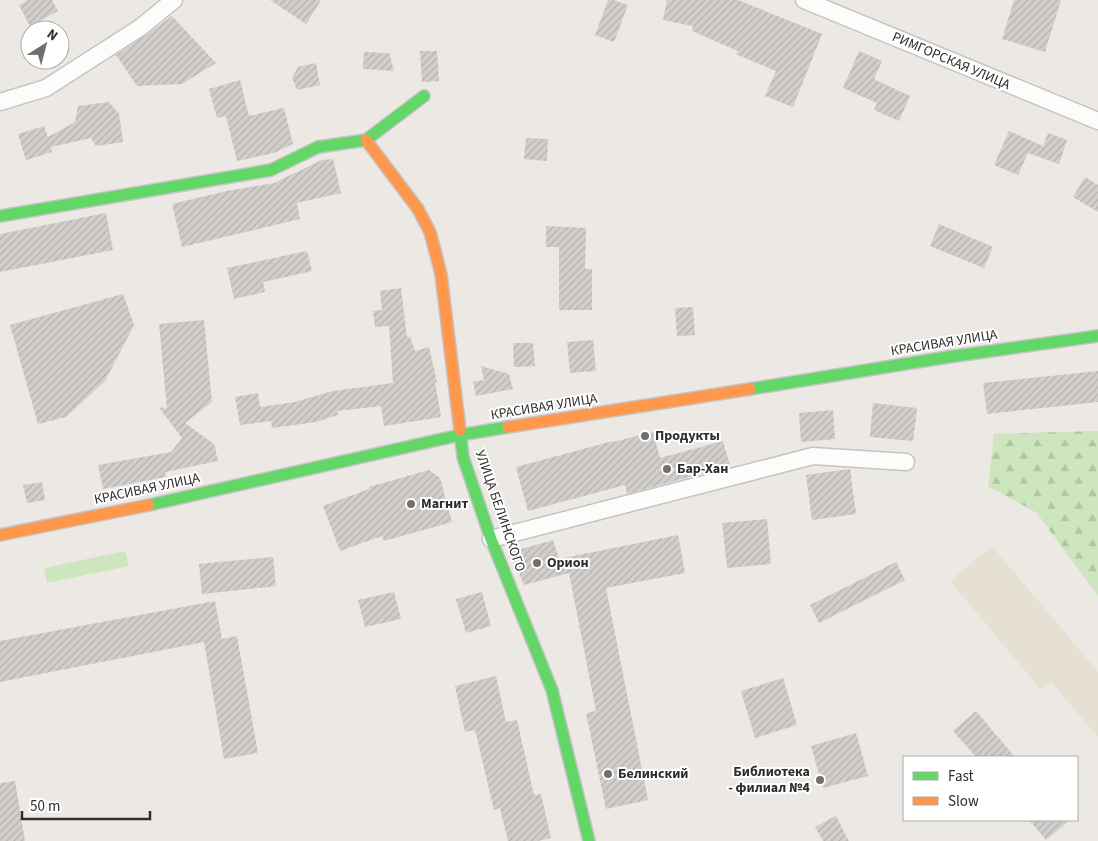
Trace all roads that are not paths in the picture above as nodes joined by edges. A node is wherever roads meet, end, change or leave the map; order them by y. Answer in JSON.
{"nodes":[{"id":1,"x":174,"y":0,"type":"edge"},
{"id":2,"x":804,"y":0,"type":"edge"},
{"id":3,"x":424,"y":96,"type":"dead end"},
{"id":4,"x":0,"y":102,"type":"edge"},
{"id":5,"x":1098,"y":121,"type":"edge"},
{"id":6,"x":366,"y":140,"type":"junction"},
{"id":7,"x":0,"y":216,"type":"edge"},
{"id":8,"x":1098,"y":336,"type":"edge"},
{"id":9,"x":460,"y":435,"type":"junction"},
{"id":10,"x":906,"y":462,"type":"dead end"},
{"id":11,"x":0,"y":535,"type":"edge"},
{"id":12,"x":491,"y":539,"type":"junction"},
{"id":13,"x":589,"y":841,"type":"edge"}],
"edges":[{"from":1,"to":4,"type":"street"},
{"from":2,"to":5,"type":"street","name":"РИМГОРСКАЯ УЛИЦА"},
{"from":3,"to":6,"type":"street"},
{"from":6,"to":7,"type":"street"},
{"from":6,"to":9,"type":"street","name":"УЛИЦА БЕЛИНСКОГО"},
{"from":8,"to":9,"type":"street","name":"КРАСИВАЯ УЛИЦА"},
{"from":9,"to":11,"type":"street","name":"КРАСИВАЯ УЛИЦА"},
{"from":9,"to":12,"type":"street","name":"УЛИЦА БЕЛИНСКОГО"},
{"from":10,"to":12,"type":"street"},
{"from":12,"to":13,"type":"street","name":"УЛИЦА БЕЛИНСКОГО"}]}
